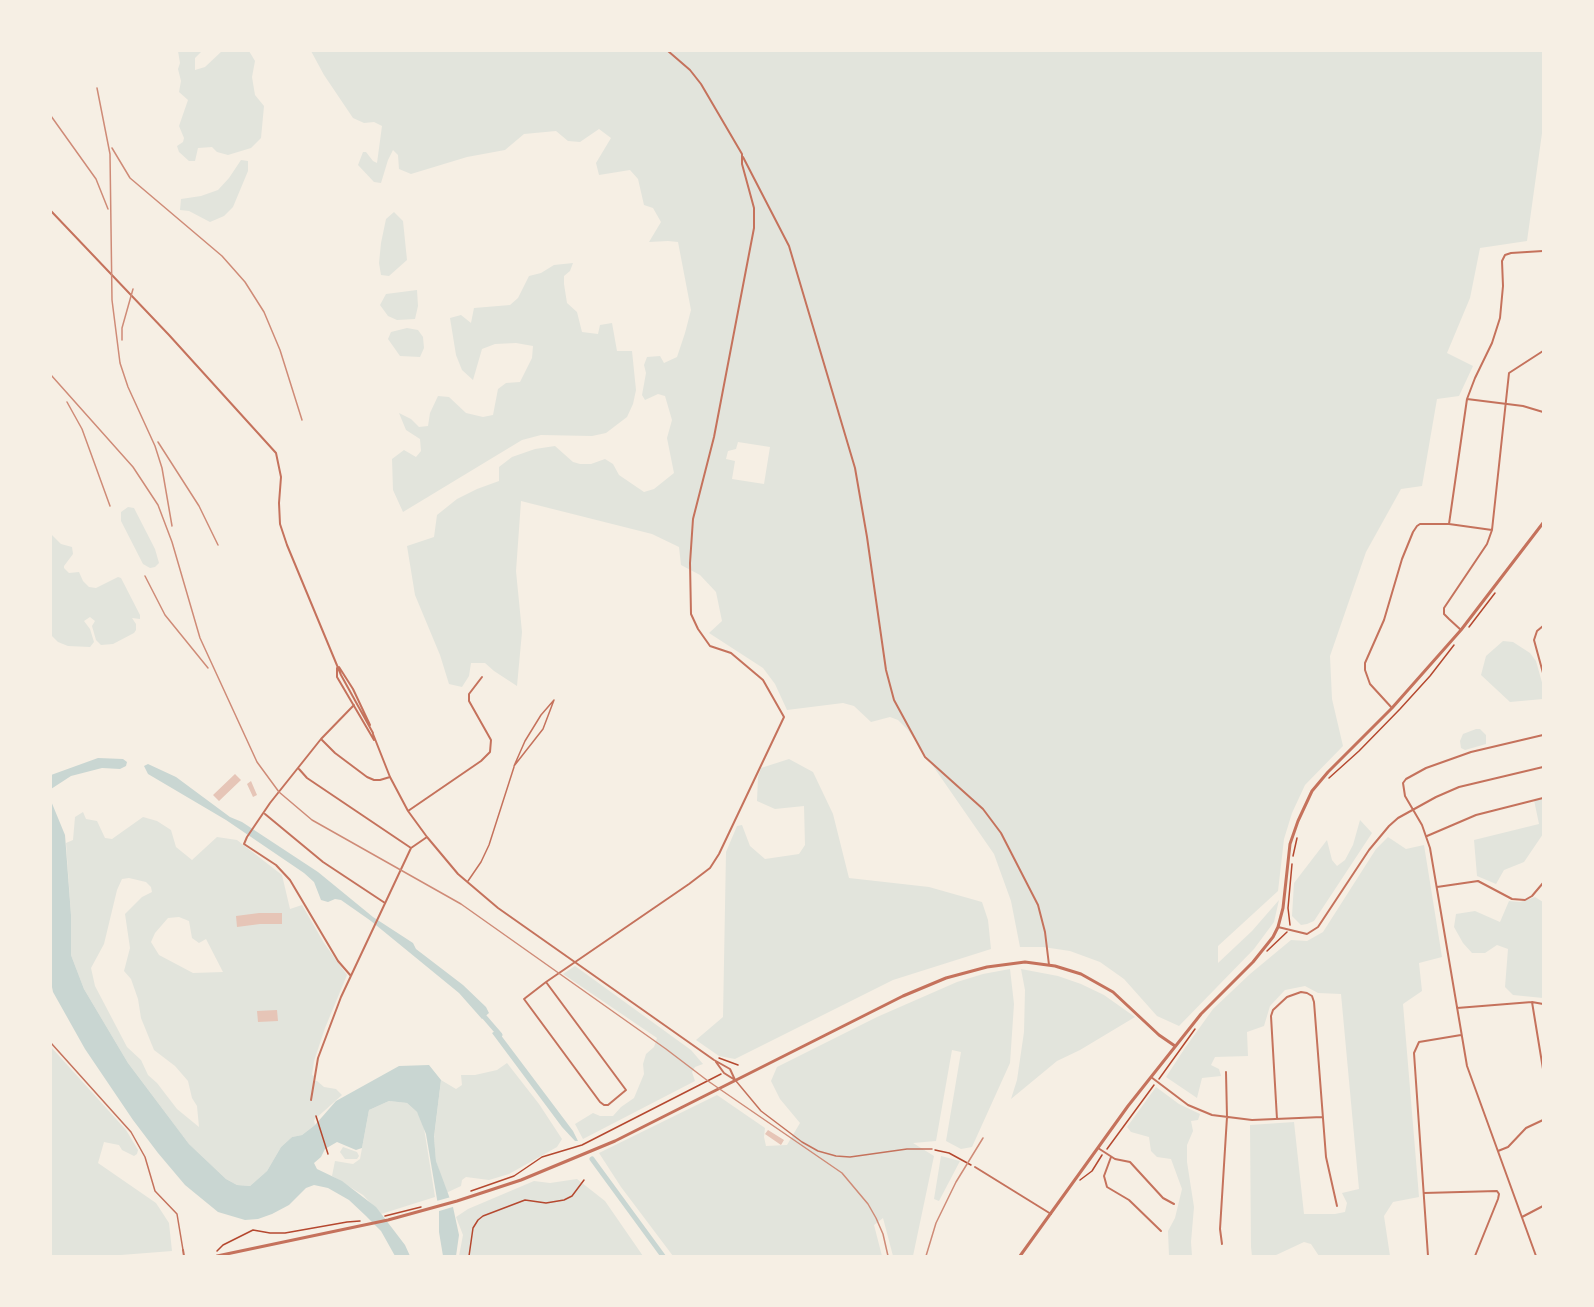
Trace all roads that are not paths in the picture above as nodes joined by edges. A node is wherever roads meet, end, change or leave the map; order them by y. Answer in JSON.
{"nodes":[{"id":1,"x":668,"y":51,"type":"edge"},
{"id":2,"x":742,"y":154,"type":"junction"},
{"id":3,"x":51,"y":211,"type":"edge"},
{"id":4,"x":1543,"y":251,"type":"edge"},
{"id":5,"x":1543,"y":351,"type":"edge"},
{"id":6,"x":1467,"y":399,"type":"junction"},
{"id":7,"x":1505,"y":404,"type":"junction"},
{"id":8,"x":1543,"y":412,"type":"edge"},
{"id":9,"x":1543,"y":523,"type":"edge"},
{"id":10,"x":1449,"y":524,"type":"junction"},
{"id":11,"x":1492,"y":530,"type":"junction"},
{"id":12,"x":1543,"y":626,"type":"edge"},
{"id":13,"x":1461,"y":630,"type":"junction"},
{"id":14,"x":337,"y":666,"type":"junction"},
{"id":15,"x":1543,"y":673,"type":"edge"},
{"id":16,"x":482,"y":677,"type":"dead end"},
{"id":17,"x":348,"y":692,"type":"junction"},
{"id":18,"x":354,"y":705,"type":"junction"},
{"id":19,"x":1392,"y":708,"type":"junction"},
{"id":20,"x":373,"y":733,"type":"junction"},
{"id":21,"x":1543,"y":735,"type":"edge"},
{"id":22,"x":321,"y":739,"type":"junction"},
{"id":23,"x":378,"y":745,"type":"junction"},
{"id":24,"x":514,"y":766,"type":"junction"},
{"id":25,"x":1543,"y":767,"type":"edge"},
{"id":26,"x":298,"y":768,"type":"junction"},
{"id":27,"x":390,"y":777,"type":"junction"},
{"id":28,"x":1543,"y":798,"type":"edge"},
{"id":29,"x":1413,"y":809,"type":"junction"},
{"id":30,"x":408,"y":811,"type":"junction"},
{"id":31,"x":264,"y":813,"type":"junction"},
{"id":32,"x":1427,"y":836,"type":"junction"},
{"id":33,"x":427,"y":837,"type":"junction"},
{"id":34,"x":411,"y":848,"type":"junction"},
{"id":35,"x":467,"y":882,"type":"junction"},
{"id":36,"x":1543,"y":883,"type":"edge"},
{"id":37,"x":1437,"y":887,"type":"junction"},
{"id":38,"x":385,"y":903,"type":"junction"},
{"id":39,"x":1278,"y":927,"type":"junction"},
{"id":40,"x":576,"y":963,"type":"junction"},
{"id":41,"x":1049,"y":965,"type":"junction"},
{"id":42,"x":351,"y":976,"type":"junction"},
{"id":43,"x":546,"y":982,"type":"junction"},
{"id":44,"x":1532,"y":1002,"type":"junction"},
{"id":45,"x":1543,"y":1004,"type":"edge"},
{"id":46,"x":1457,"y":1008,"type":"junction"},
{"id":47,"x":1461,"y":1035,"type":"junction"},
{"id":48,"x":51,"y":1043,"type":"edge"},
{"id":49,"x":1175,"y":1046,"type":"junction"},
{"id":50,"x":714,"y":1060,"type":"junction"},
{"id":51,"x":1543,"y":1070,"type":"edge"},
{"id":52,"x":1226,"y":1072,"type":"dead end"},
{"id":53,"x":1151,"y":1077,"type":"junction"},
{"id":54,"x":735,"y":1080,"type":"junction"},
{"id":55,"x":312,"y":1100,"type":"dead end"},
{"id":56,"x":1227,"y":1117,"type":"junction"},
{"id":57,"x":1322,"y":1117,"type":"junction"},
{"id":58,"x":1276,"y":1119,"type":"junction"},
{"id":59,"x":1543,"y":1120,"type":"edge"},
{"id":60,"x":1098,"y":1148,"type":"junction"},
{"id":61,"x":932,"y":1149,"type":"road end"},
{"id":62,"x":1498,"y":1151,"type":"junction"},
{"id":63,"x":1112,"y":1157,"type":"junction"},
{"id":64,"x":975,"y":1167,"type":"road end"},
{"id":65,"x":1424,"y":1193,"type":"junction"},
{"id":66,"x":1174,"y":1204,"type":"dead end"},
{"id":67,"x":1337,"y":1206,"type":"dead end"},
{"id":68,"x":1543,"y":1206,"type":"edge"},
{"id":69,"x":1051,"y":1214,"type":"junction"},
{"id":70,"x":1522,"y":1217,"type":"junction"},
{"id":71,"x":1161,"y":1231,"type":"dead end"},
{"id":72,"x":1222,"y":1244,"type":"dead end"},
{"id":73,"x":183,"y":1250,"type":"joint"},
{"id":74,"x":217,"y":1254,"type":"edge"},
{"id":75,"x":184,"y":1256,"type":"edge"},
{"id":76,"x":294,"y":1256,"type":"edge"},
{"id":77,"x":313,"y":1256,"type":"edge"},
{"id":78,"x":1020,"y":1256,"type":"edge"},
{"id":79,"x":1428,"y":1256,"type":"edge"},
{"id":80,"x":1475,"y":1256,"type":"edge"},
{"id":81,"x":1536,"y":1256,"type":"edge"}],
"edges":[{"from":1,"to":2,"type":"street"},
{"from":2,"to":40,"type":"street"},
{"from":2,"to":41,"type":"street"},
{"from":3,"to":14,"type":"street"},
{"from":4,"to":6,"type":"street"},
{"from":5,"to":7,"type":"street"},
{"from":6,"to":7,"type":"street"},
{"from":6,"to":10,"type":"street"},
{"from":7,"to":8,"type":"street"},
{"from":7,"to":11,"type":"street"},
{"from":9,"to":13,"type":"street"},
{"from":10,"to":11,"type":"street"},
{"from":10,"to":19,"type":"street"},
{"from":11,"to":13,"type":"street"},
{"from":12,"to":15,"type":"street"},
{"from":13,"to":19,"type":"street"},
{"from":14,"to":17,"type":"street"},
{"from":14,"to":20,"type":"street"},
{"from":16,"to":30,"type":"street"},
{"from":17,"to":18,"type":"street"},
{"from":17,"to":20,"type":"street"},
{"from":18,"to":22,"type":"street"},
{"from":18,"to":23,"type":"street"},
{"from":19,"to":39,"type":"street"},
{"from":20,"to":23,"type":"street"},
{"from":21,"to":29,"type":"street"},
{"from":22,"to":26,"type":"street"},
{"from":22,"to":27,"type":"street"},
{"from":23,"to":27,"type":"street"},
{"from":24,"to":24,"type":"lane"},
{"from":24,"to":35,"type":"lane"},
{"from":25,"to":29,"type":"street"},
{"from":26,"to":31,"type":"street"},
{"from":26,"to":34,"type":"street"},
{"from":27,"to":30,"type":"street"},
{"from":28,"to":32,"type":"street"},
{"from":29,"to":32,"type":"street"},
{"from":29,"to":39,"type":"street"},
{"from":30,"to":33,"type":"street"},
{"from":31,"to":38,"type":"street"},
{"from":31,"to":42,"type":"street"},
{"from":32,"to":37,"type":"street"},
{"from":33,"to":34,"type":"street"},
{"from":33,"to":35,"type":"street"},
{"from":34,"to":38,"type":"street"},
{"from":35,"to":40,"type":"street"},
{"from":36,"to":37,"type":"street"},
{"from":37,"to":46,"type":"street"},
{"from":38,"to":42,"type":"street"},
{"from":39,"to":49,"type":"street"},
{"from":40,"to":43,"type":"street"},
{"from":40,"to":50,"type":"street"},
{"from":41,"to":49,"type":"street"},
{"from":41,"to":54,"type":"street"},
{"from":42,"to":55,"type":"street"},
{"from":43,"to":43,"type":"street"},
{"from":44,"to":45,"type":"street"},
{"from":44,"to":46,"type":"street"},
{"from":44,"to":51,"type":"street"},
{"from":46,"to":47,"type":"street"},
{"from":47,"to":62,"type":"street"},
{"from":47,"to":65,"type":"street"},
{"from":48,"to":73,"type":"lane"},
{"from":49,"to":53,"type":"street"},
{"from":50,"to":54,"type":"street"},
{"from":50,"to":54,"type":"street"},
{"from":52,"to":56,"type":"street"},
{"from":53,"to":56,"type":"street"},
{"from":53,"to":60,"type":"street"},
{"from":54,"to":61,"type":"lane"},
{"from":54,"to":74,"type":"street"},
{"from":56,"to":58,"type":"street"},
{"from":56,"to":72,"type":"street"},
{"from":57,"to":58,"type":"street"},
{"from":57,"to":58,"type":"street"},
{"from":57,"to":67,"type":"street"},
{"from":59,"to":62,"type":"street"},
{"from":60,"to":63,"type":"street"},
{"from":60,"to":69,"type":"street"},
{"from":62,"to":70,"type":"street"},
{"from":63,"to":66,"type":"street"},
{"from":63,"to":71,"type":"street"},
{"from":64,"to":69,"type":"street"},
{"from":65,"to":79,"type":"street"},
{"from":65,"to":80,"type":"street"},
{"from":68,"to":70,"type":"street"},
{"from":69,"to":78,"type":"street"},
{"from":70,"to":81,"type":"street"},
{"from":73,"to":75,"type":"street"},
{"from":76,"to":77,"type":"street"}]}
